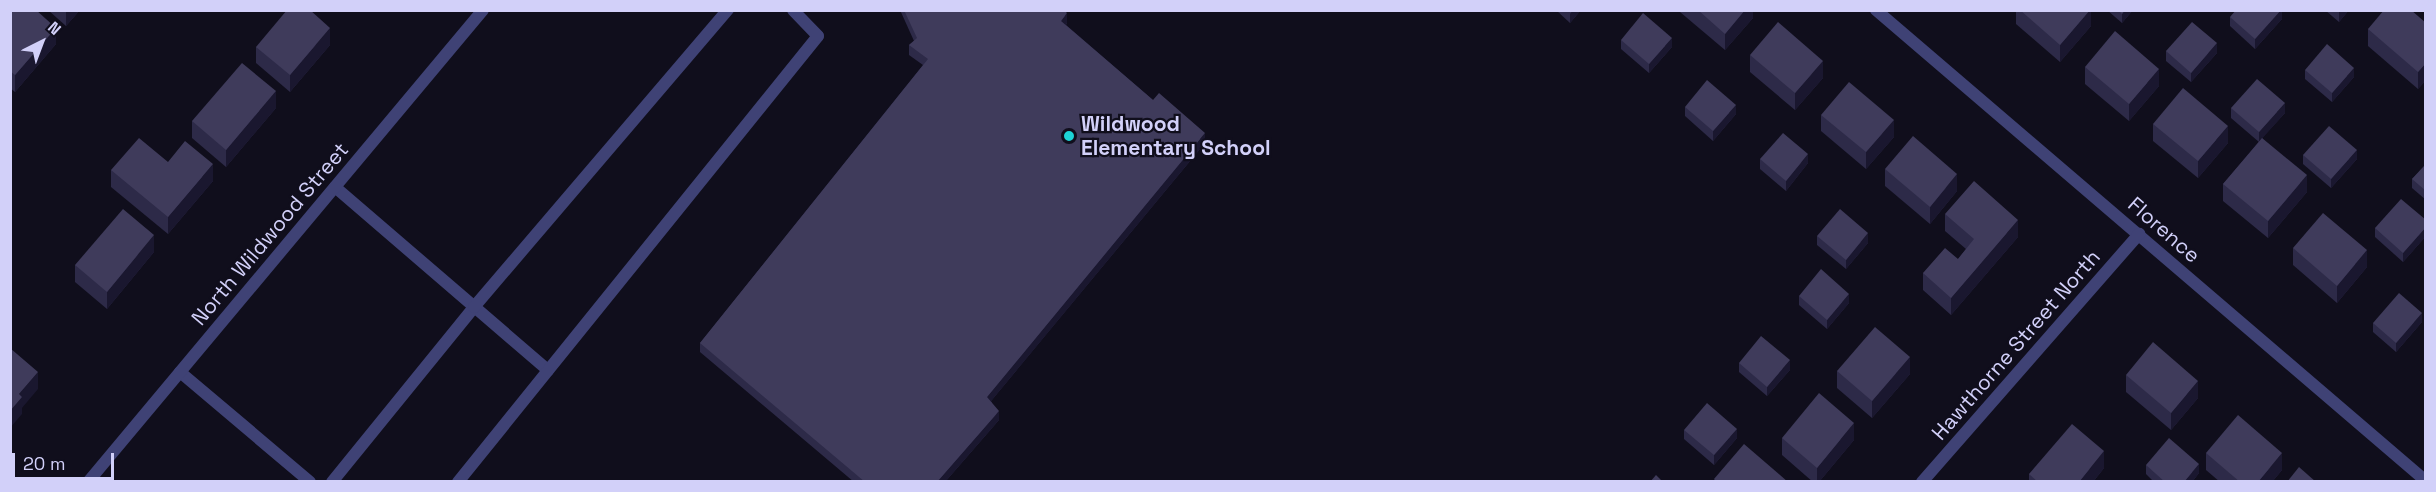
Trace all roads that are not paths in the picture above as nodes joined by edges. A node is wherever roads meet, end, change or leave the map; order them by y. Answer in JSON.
{"nodes":[{"id":1,"x":483,"y":10,"type":"edge"},
{"id":2,"x":728,"y":10,"type":"edge"},
{"id":3,"x":793,"y":10,"type":"edge"},
{"id":4,"x":1876,"y":10,"type":"edge"},
{"id":5,"x":335,"y":187,"type":"junction"},
{"id":6,"x":2139,"y":234,"type":"junction"},
{"id":7,"x":474,"y":307,"type":"junction"},
{"id":8,"x":548,"y":370,"type":"junction"},
{"id":9,"x":180,"y":372,"type":"junction"},
{"id":10,"x":2426,"y":481,"type":"edge"},
{"id":11,"x":88,"y":482,"type":"edge"},
{"id":12,"x":310,"y":482,"type":"edge"},
{"id":13,"x":332,"y":482,"type":"edge"},
{"id":14,"x":458,"y":482,"type":"edge"},
{"id":15,"x":1922,"y":482,"type":"edge"}],
"edges":[{"from":1,"to":5,"type":"street","name":"North Wildwood Street"},
{"from":2,"to":7,"type":"street"},
{"from":3,"to":8,"type":"street"},
{"from":4,"to":6,"type":"street","name":"Florence"},
{"from":5,"to":7,"type":"street"},
{"from":5,"to":9,"type":"street","name":"North Wildwood Street"},
{"from":6,"to":10,"type":"street","name":"Florence"},
{"from":6,"to":15,"type":"street","name":"Hawthorne Street North"},
{"from":7,"to":8,"type":"street"},
{"from":7,"to":13,"type":"street"},
{"from":8,"to":14,"type":"street"},
{"from":9,"to":11,"type":"street","name":"North Wildwood Street"},
{"from":9,"to":12,"type":"street"}]}
